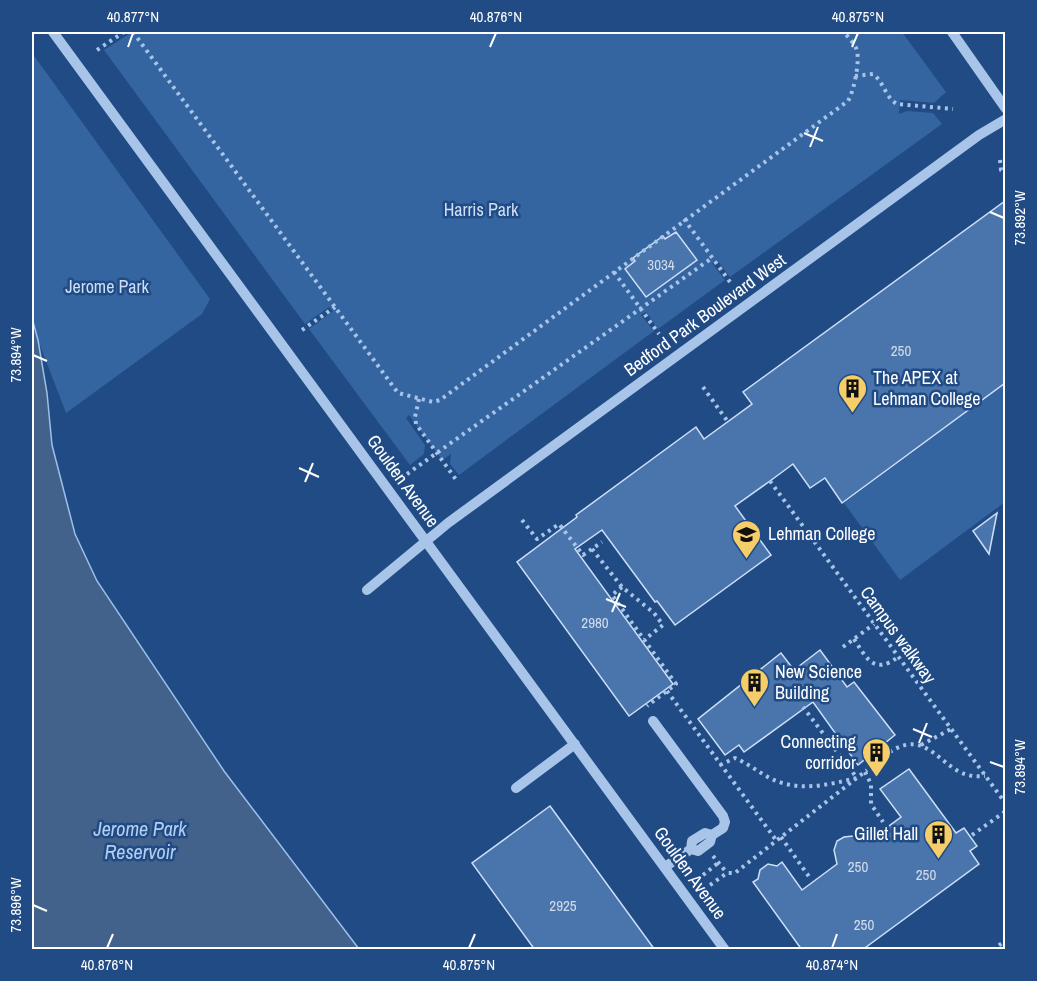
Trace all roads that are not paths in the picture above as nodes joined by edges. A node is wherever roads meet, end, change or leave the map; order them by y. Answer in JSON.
{"nodes":[{"id":1,"x":53,"y":32,"type":"edge"},
{"id":2,"x":952,"y":32,"type":"edge"},
{"id":3,"x":1005,"y":109,"type":"edge"},
{"id":4,"x":1005,"y":118,"type":"edge"},
{"id":5,"x":426,"y":541,"type":"junction"},
{"id":6,"x":367,"y":590,"type":"dead end"},
{"id":7,"x":653,"y":721,"type":"dead end"},
{"id":8,"x":575,"y":744,"type":"junction"},
{"id":9,"x":516,"y":788,"type":"dead end"},
{"id":10,"x":712,"y":835,"type":"junction"},
{"id":11,"x":691,"y":849,"type":"junction"},
{"id":12,"x":665,"y":867,"type":"junction"},
{"id":13,"x":726,"y":950,"type":"edge"}],
"edges":[{"from":1,"to":5,"type":"street","name":"Goulden Avenue"},
{"from":2,"to":3,"type":"street"},
{"from":4,"to":5,"type":"street","name":"Bedford Park Boulevard West"},
{"from":5,"to":6,"type":"street","name":"Bedford Park Boulevard West"},
{"from":5,"to":8,"type":"street","name":"Goulden Avenue"},
{"from":7,"to":10,"type":"street"},
{"from":8,"to":9,"type":"street"},
{"from":8,"to":12,"type":"street","name":"Goulden Avenue"},
{"from":10,"to":11,"type":"street"},
{"from":10,"to":11,"type":"street"},
{"from":11,"to":12,"type":"street"},
{"from":12,"to":13,"type":"street","name":"Goulden Avenue"}]}
